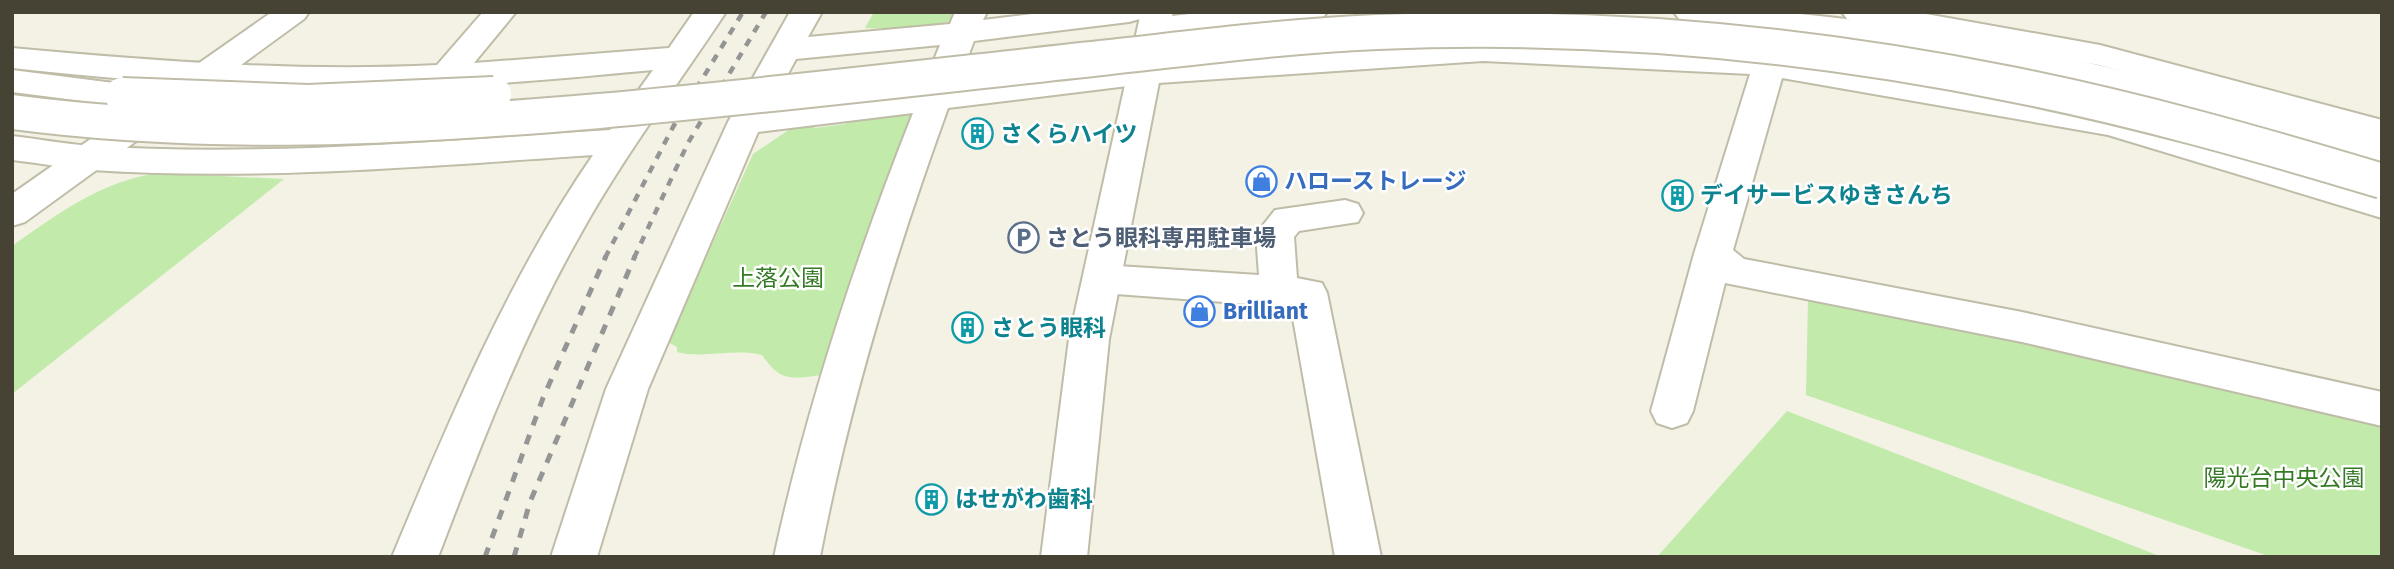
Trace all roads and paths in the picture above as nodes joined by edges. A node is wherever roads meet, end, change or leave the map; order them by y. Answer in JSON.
{"nodes":[{"id":1,"x":293,"y":12,"type":"edge"},
{"id":2,"x":500,"y":12,"type":"edge"},
{"id":3,"x":710,"y":12,"type":"edge"},
{"id":4,"x":806,"y":12,"type":"edge"},
{"id":5,"x":1129,"y":12,"type":"edge"},
{"id":6,"x":1157,"y":12,"type":"edge"},
{"id":7,"x":1311,"y":12,"type":"edge"},
{"id":8,"x":1690,"y":12,"type":"edge"},
{"id":9,"x":1858,"y":12,"type":"edge"},
{"id":10,"x":966,"y":23,"type":"edge"},
{"id":11,"x":785,"y":50,"type":"junction"},
{"id":12,"x":680,"y":57,"type":"junction"},
{"id":13,"x":12,"y":58,"type":"edge"},
{"id":14,"x":1769,"y":65,"type":"junction"},
{"id":15,"x":1144,"y":73,"type":"junction"},
{"id":16,"x":205,"y":75,"type":"junction"},
{"id":17,"x":446,"y":76,"type":"junction"},
{"id":18,"x":12,"y":81,"type":"edge"},
{"id":19,"x":933,"y":100,"type":"junction"},
{"id":20,"x":12,"y":112,"type":"edge"},
{"id":21,"x":745,"y":121,"type":"junction"},
{"id":22,"x":2382,"y":132,"type":"edge"},
{"id":23,"x":618,"y":141,"type":"junction"},
{"id":24,"x":12,"y":148,"type":"edge"},
{"id":25,"x":2382,"y":155,"type":"edge"},
{"id":26,"x":89,"y":158,"type":"junction"},
{"id":27,"x":2382,"y":181,"type":"edge"},
{"id":28,"x":2382,"y":205,"type":"edge"},
{"id":29,"x":12,"y":213,"type":"edge"},
{"id":30,"x":1345,"y":213,"type":"dead end"},
{"id":31,"x":1713,"y":254,"type":"junction"},
{"id":32,"x":1102,"y":279,"type":"junction"},
{"id":33,"x":1279,"y":291,"type":"junction"},
{"id":34,"x":2382,"y":409,"type":"edge"},
{"id":35,"x":1672,"y":411,"type":"dead end"},
{"id":36,"x":415,"y":557,"type":"edge"},
{"id":37,"x":574,"y":557,"type":"edge"},
{"id":38,"x":797,"y":557,"type":"edge"},
{"id":39,"x":1064,"y":557,"type":"edge"},
{"id":40,"x":1358,"y":557,"type":"edge"}],
"edges":[{"from":1,"to":16,"type":"street"},
{"from":2,"to":17,"type":"street"},
{"from":3,"to":12,"type":"street"},
{"from":4,"to":11,"type":"street"},
{"from":5,"to":10,"type":"street"},
{"from":6,"to":15,"type":"street"},
{"from":7,"to":18,"type":"street","bridge":true},
{"from":8,"to":25,"type":"street"},
{"from":9,"to":22,"type":"street"},
{"from":10,"to":11,"type":"street"},
{"from":10,"to":19,"type":"street"},
{"from":11,"to":21,"type":"street"},
{"from":12,"to":17,"type":"street"},
{"from":12,"to":23,"type":"street"},
{"from":13,"to":16,"type":"street"},
{"from":14,"to":15,"type":"street"},
{"from":14,"to":28,"type":"street"},
{"from":14,"to":31,"type":"street"},
{"from":15,"to":19,"type":"street"},
{"from":15,"to":32,"type":"street"},
{"from":16,"to":17,"type":"street"},
{"from":16,"to":26,"type":"street"},
{"from":19,"to":21,"type":"street"},
{"from":19,"to":38,"type":"street"},
{"from":20,"to":27,"type":"street","bridge":true},
{"from":21,"to":37,"type":"street"},
{"from":23,"to":26,"type":"street"},
{"from":23,"to":36,"type":"street"},
{"from":24,"to":26,"type":"street"},
{"from":26,"to":29,"type":"street"},
{"from":30,"to":33,"type":"street"},
{"from":31,"to":34,"type":"street"},
{"from":31,"to":35,"type":"street"},
{"from":32,"to":33,"type":"street"},
{"from":32,"to":39,"type":"street"},
{"from":33,"to":40,"type":"street"}]}
